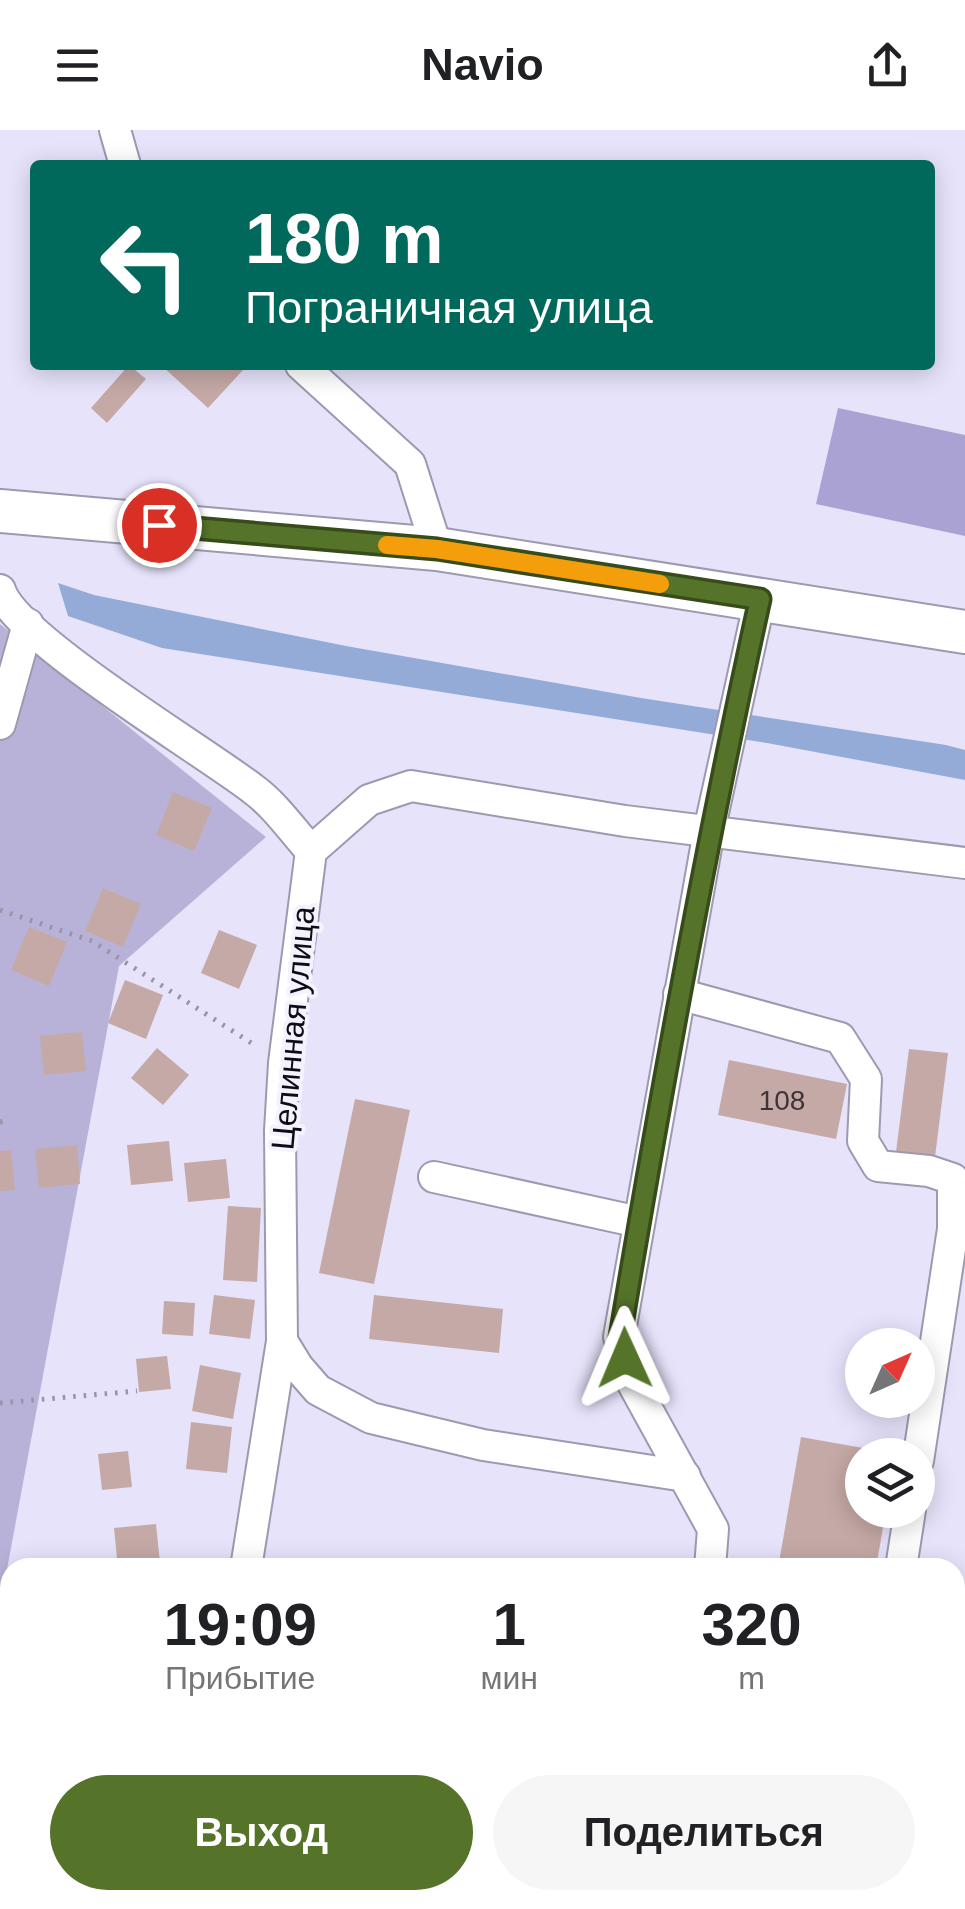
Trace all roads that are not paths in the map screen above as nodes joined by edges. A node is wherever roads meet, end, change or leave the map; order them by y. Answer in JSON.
{"nodes":[{"id":1,"x":115,"y":130,"type":"edge"},
{"id":2,"x":124,"y":160,"type":"edge"},
{"id":3,"x":306,"y":370,"type":"edge"},
{"id":4,"x":0,"y":511,"type":"edge"},
{"id":5,"x":437,"y":549,"type":"junction"},
{"id":6,"x":0,"y":590,"type":"edge"},
{"id":7,"x":760,"y":599,"type":"junction"},
{"id":8,"x":28,"y":624,"type":"junction"},
{"id":9,"x":965,"y":632,"type":"edge"},
{"id":10,"x":0,"y":724,"type":"edge"},
{"id":11,"x":709,"y":832,"type":"junction"},
{"id":12,"x":311,"y":851,"type":"junction"},
{"id":13,"x":965,"y":863,"type":"edge"},
{"id":14,"x":678,"y":994,"type":"junction"},
{"id":15,"x":434,"y":1177,"type":"dead end"},
{"id":16,"x":639,"y":1222,"type":"junction"},
{"id":17,"x":282,"y":1341,"type":"junction"},
{"id":18,"x":921,"y":1438,"type":"edge"},
{"id":19,"x":684,"y":1476,"type":"junction"},
{"id":20,"x":907,"y":1528,"type":"edge"},
{"id":21,"x":248,"y":1558,"type":"edge"},
{"id":22,"x":711,"y":1558,"type":"edge"},
{"id":23,"x":903,"y":1558,"type":"edge"}],
"edges":[{"from":1,"to":2,"type":"street"},
{"from":3,"to":5,"type":"street"},
{"from":4,"to":5,"type":"highway"},
{"from":5,"to":7,"type":"highway"},
{"from":6,"to":8,"type":"street"},
{"from":7,"to":9,"type":"highway"},
{"from":7,"to":11,"type":"street"},
{"from":8,"to":10,"type":"street"},
{"from":8,"to":12,"type":"street"},
{"from":11,"to":12,"type":"street"},
{"from":11,"to":13,"type":"street"},
{"from":11,"to":14,"type":"street"},
{"from":12,"to":17,"type":"street","name":"Целинная улица"},
{"from":14,"to":16,"type":"street"},
{"from":14,"to":18,"type":"street"},
{"from":15,"to":16,"type":"street"},
{"from":16,"to":19,"type":"street"},
{"from":17,"to":19,"type":"street"},
{"from":17,"to":21,"type":"street","name":"Целинная улица"},
{"from":19,"to":22,"type":"street"},
{"from":20,"to":23,"type":"street"}]}
